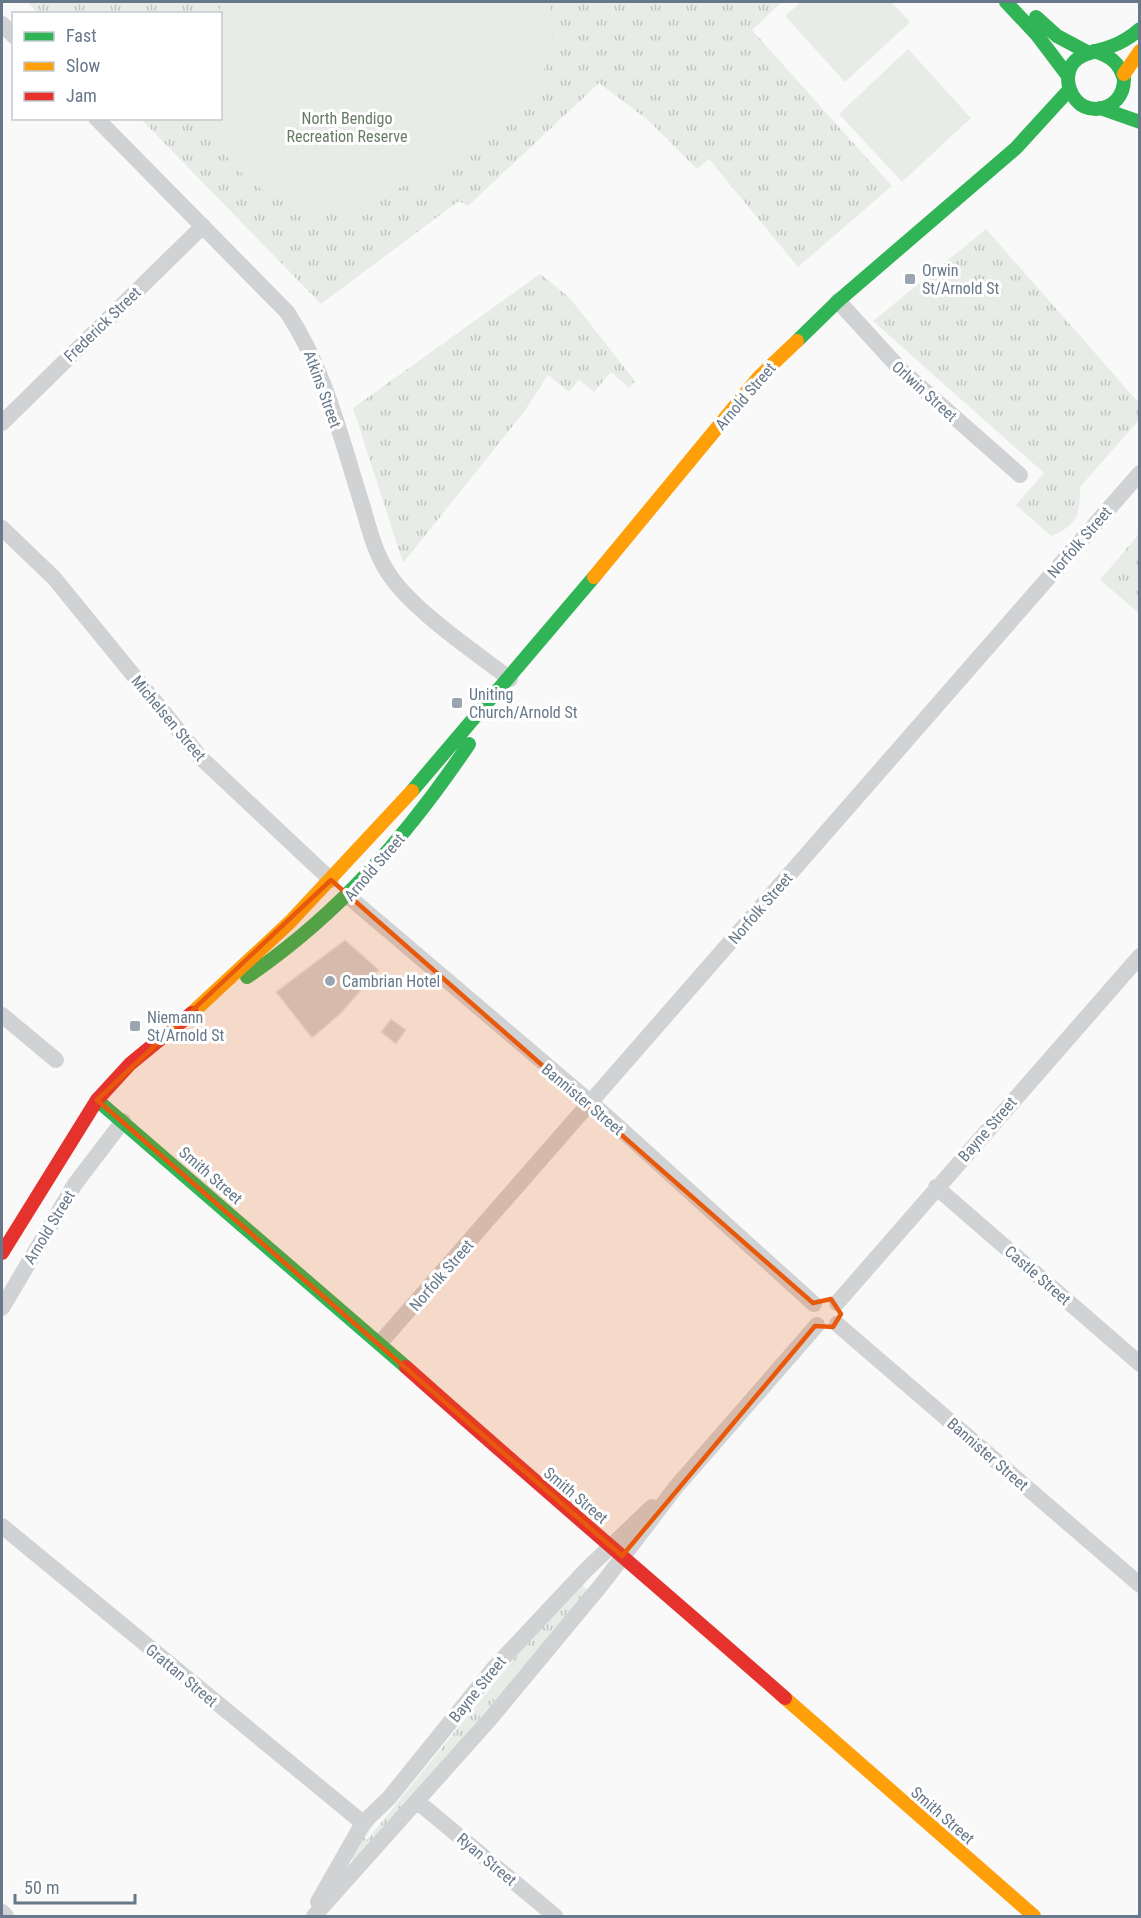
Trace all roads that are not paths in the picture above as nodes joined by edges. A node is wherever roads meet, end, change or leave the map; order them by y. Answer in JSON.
{"nodes":[{"id":1,"x":1006,"y":2,"type":"edge"},
{"id":2,"x":1022,"y":2,"type":"edge"},
{"id":3,"x":1140,"y":29,"type":"edge"},
{"id":4,"x":1140,"y":51,"type":"edge"},
{"id":5,"x":1090,"y":52,"type":"junction"},
{"id":6,"x":1068,"y":76,"type":"junction"},
{"id":7,"x":1127,"y":83,"type":"junction"},
{"id":8,"x":1069,"y":90,"type":"junction"},
{"id":9,"x":1097,"y":108,"type":"junction"},
{"id":10,"x":1077,"y":115,"type":"dead end"},
{"id":11,"x":98,"y":120,"type":"edge"},
{"id":12,"x":1140,"y":122,"type":"edge"},
{"id":13,"x":1057,"y":124,"type":"dead end"},
{"id":14,"x":1016,"y":148,"type":"junction"},
{"id":15,"x":203,"y":226,"type":"junction"},
{"id":16,"x":838,"y":300,"type":"junction"},
{"id":17,"x":2,"y":423,"type":"edge"},
{"id":18,"x":1140,"y":473,"type":"edge"},
{"id":19,"x":1020,"y":475,"type":"dead end"},
{"id":20,"x":2,"y":528,"type":"edge"},
{"id":21,"x":510,"y":679,"type":"junction"},
{"id":22,"x":331,"y":880,"type":"junction"},
{"id":23,"x":349,"y":897,"type":"junction"},
{"id":24,"x":1136,"y":966,"type":"edge"},
{"id":25,"x":194,"y":1011,"type":"junction"},
{"id":26,"x":2,"y":1015,"type":"edge"},
{"id":27,"x":56,"y":1060,"type":"dead end"},
{"id":28,"x":97,"y":1100,"type":"junction"},
{"id":29,"x":591,"y":1104,"type":"junction"},
{"id":30,"x":123,"y":1121,"type":"junction"},
{"id":31,"x":936,"y":1187,"type":"junction"},
{"id":32,"x":2,"y":1253,"type":"edge"},
{"id":33,"x":837,"y":1303,"type":"junction"},
{"id":34,"x":814,"y":1304,"type":"junction"},
{"id":35,"x":2,"y":1308,"type":"edge"},
{"id":36,"x":837,"y":1324,"type":"junction"},
{"id":37,"x":817,"y":1325,"type":"junction"},
{"id":38,"x":380,"y":1343,"type":"junction"},
{"id":39,"x":1140,"y":1364,"type":"edge"},
{"id":40,"x":2,"y":1526,"type":"edge"},
{"id":41,"x":616,"y":1551,"type":"junction"},
{"id":42,"x":1140,"y":1585,"type":"edge"},
{"id":43,"x":418,"y":1802,"type":"junction"},
{"id":44,"x":363,"y":1823,"type":"junction"},
{"id":45,"x":2,"y":1912,"type":"edge"},
{"id":46,"x":6,"y":1917,"type":"edge"},
{"id":47,"x":310,"y":1917,"type":"edge"},
{"id":48,"x":314,"y":1917,"type":"edge"},
{"id":49,"x":555,"y":1917,"type":"edge"},
{"id":50,"x":1034,"y":1917,"type":"edge"}],
"edges":[{"from":1,"to":6,"type":"main road"},
{"from":2,"to":5,"type":"main road"},
{"from":3,"to":5,"type":"main road"},
{"from":4,"to":7,"type":"main road"},
{"from":5,"to":6,"type":"main road"},
{"from":5,"to":7,"type":"main road"},
{"from":6,"to":8,"type":"main road"},
{"from":7,"to":9,"type":"main road"},
{"from":8,"to":9,"type":"main road"},
{"from":8,"to":14,"type":"main road","name":"Arnold Street"},
{"from":9,"to":10,"type":"main road"},
{"from":9,"to":12,"type":"main road"},
{"from":11,"to":15,"type":"street","name":"Atkins Street"},
{"from":13,"to":14,"type":"main road","name":"Arnold Street"},
{"from":14,"to":16,"type":"main road","name":"Arnold Street"},
{"from":15,"to":17,"type":"street","name":"Frederick Street"},
{"from":15,"to":21,"type":"street","name":"Atkins Street"},
{"from":16,"to":19,"type":"street","name":"Orlwin Street"},
{"from":16,"to":21,"type":"main road","name":"Arnold Street"},
{"from":18,"to":29,"type":"street","name":"Norfolk Street"},
{"from":20,"to":22,"type":"street","name":"Michelsen Street"},
{"from":21,"to":22,"type":"main road","name":"Arnold Street"},
{"from":21,"to":23,"type":"main road","name":"Arnold Street"},
{"from":22,"to":23,"type":"main road","name":"Michelsen Street"},
{"from":22,"to":25,"type":"main road","name":"Arnold Street"},
{"from":23,"to":25,"type":"main road","name":"Arnold Street"},
{"from":23,"to":29,"type":"street","name":"Bannister Street"},
{"from":24,"to":31,"type":"street","name":"Bayne Street"},
{"from":25,"to":28,"type":"main road","name":"Arnold Street"},
{"from":26,"to":27,"type":"street"},
{"from":28,"to":30,"type":"main road","name":"Smith Street"},
{"from":28,"to":32,"type":"main road","name":"Arnold Street"},
{"from":29,"to":34,"type":"street","name":"Bannister Street"},
{"from":29,"to":38,"type":"street","name":"Norfolk Street"},
{"from":30,"to":35,"type":"street","name":"Arnold Street"},
{"from":30,"to":38,"type":"main road","name":"Smith Street"},
{"from":31,"to":33,"type":"street","name":"Bayne Street"},
{"from":31,"to":39,"type":"street","name":"Castle Street"},
{"from":33,"to":34,"type":"street"},
{"from":33,"to":36,"type":"street"},
{"from":34,"to":37,"type":"street"},
{"from":36,"to":37,"type":"street"},
{"from":36,"to":42,"type":"street","name":"Bannister Street"},
{"from":37,"to":41,"type":"street","name":"Bayne Street"},
{"from":38,"to":41,"type":"main road","name":"Smith Street"},
{"from":40,"to":44,"type":"street","name":"Grattan Street"},
{"from":41,"to":43,"type":"street","name":"Bayne Street"},
{"from":41,"to":44,"type":"street","name":"Bayne Street"},
{"from":41,"to":50,"type":"main road","name":"Smith Street"},
{"from":43,"to":48,"type":"street","name":"Bayne Street"},
{"from":43,"to":49,"type":"street","name":"Ryan Street"},
{"from":44,"to":47,"type":"street","name":"Bayne Street"},
{"from":45,"to":46,"type":"street"}]}
